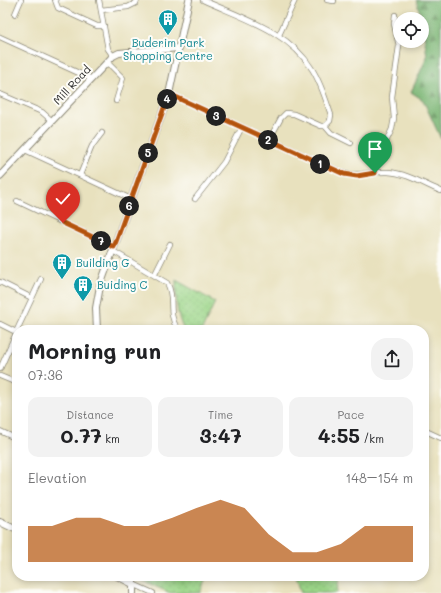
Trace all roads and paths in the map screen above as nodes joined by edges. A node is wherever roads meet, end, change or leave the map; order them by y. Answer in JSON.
{"nodes":[{"id":1,"x":21,"y":0,"type":"edge"},
{"id":2,"x":55,"y":0,"type":"edge"},
{"id":3,"x":99,"y":0,"type":"edge"},
{"id":4,"x":137,"y":0,"type":"edge"},
{"id":5,"x":189,"y":0,"type":"edge"},
{"id":6,"x":203,"y":0,"type":"edge"},
{"id":7,"x":295,"y":0,"type":"edge"},
{"id":8,"x":326,"y":0,"type":"edge"},
{"id":9,"x":334,"y":1,"type":"edge"},
{"id":10,"x":101,"y":10,"type":"junction"},
{"id":11,"x":15,"y":14,"type":"dead end"},
{"id":12,"x":104,"y":26,"type":"junction"},
{"id":13,"x":279,"y":35,"type":"junction"},
{"id":14,"x":0,"y":37,"type":"edge"},
{"id":15,"x":179,"y":48,"type":"junction"},
{"id":16,"x":399,"y":48,"type":"edge"},
{"id":17,"x":113,"y":56,"type":"junction"},
{"id":18,"x":107,"y":62,"type":"junction"},
{"id":19,"x":92,"y":79,"type":"junction"},
{"id":20,"x":0,"y":94,"type":"edge"},
{"id":21,"x":169,"y":94,"type":"junction"},
{"id":22,"x":116,"y":101,"type":"dead end"},
{"id":23,"x":52,"y":122,"type":"junction"},
{"id":24,"x":325,"y":126,"type":"junction"},
{"id":25,"x":242,"y":128,"type":"junction"},
{"id":26,"x":102,"y":133,"type":"dead end"},
{"id":27,"x":269,"y":140,"type":"junction"},
{"id":28,"x":351,"y":143,"type":"dead end"},
{"id":29,"x":25,"y":150,"type":"junction"},
{"id":30,"x":375,"y":173,"type":"junction"},
{"id":31,"x":80,"y":175,"type":"junction"},
{"id":32,"x":0,"y":176,"type":"edge"},
{"id":33,"x":441,"y":191,"type":"edge"},
{"id":34,"x":131,"y":199,"type":"junction"},
{"id":35,"x":195,"y":199,"type":"dead end"},
{"id":36,"x":17,"y":201,"type":"dead end"},
{"id":37,"x":170,"y":244,"type":"dead end"},
{"id":38,"x":114,"y":249,"type":"junction"},
{"id":39,"x":155,"y":274,"type":"junction"},
{"id":40,"x":41,"y":279,"type":"dead end"},
{"id":41,"x":0,"y":282,"type":"edge"},
{"id":42,"x":32,"y":298,"type":"junction"},
{"id":43,"x":0,"y":324,"type":"edge"},
{"id":44,"x":20,"y":325,"type":"edge"},
{"id":45,"x":97,"y":325,"type":"edge"},
{"id":46,"x":176,"y":325,"type":"edge"},
{"id":47,"x":12,"y":329,"type":"edge"},
{"id":48,"x":12,"y":342,"type":"edge"},
{"id":49,"x":0,"y":368,"type":"edge"},
{"id":50,"x":0,"y":376,"type":"edge"},
{"id":51,"x":12,"y":382,"type":"edge"},
{"id":52,"x":0,"y":431,"type":"edge"},
{"id":53,"x":429,"y":432,"type":"edge"},
{"id":54,"x":12,"y":437,"type":"edge"},
{"id":55,"x":441,"y":438,"type":"edge"},
{"id":56,"x":0,"y":522,"type":"edge"},
{"id":57,"x":12,"y":528,"type":"edge"},
{"id":58,"x":127,"y":581,"type":"edge"},
{"id":59,"x":133,"y":584,"type":"junction"},
{"id":60,"x":133,"y":593,"type":"edge"},
{"id":61,"x":153,"y":593,"type":"edge"}],
"edges":[{"from":1,"to":11,"type":"street"},
{"from":2,"to":12,"type":"street"},
{"from":3,"to":10,"type":"street"},
{"from":4,"to":10,"type":"street"},
{"from":5,"to":15,"type":"main road"},
{"from":6,"to":13,"type":"street"},
{"from":7,"to":13,"type":"street"},
{"from":8,"to":9,"type":"street"},
{"from":10,"to":12,"type":"street"},
{"from":12,"to":17,"type":"street"},
{"from":13,"to":24,"type":"street"},
{"from":14,"to":19,"type":"street"},
{"from":15,"to":17,"type":"main road"},
{"from":15,"to":21,"type":"main road"},
{"from":16,"to":30,"type":"street"},
{"from":17,"to":18,"type":"main road","name":"Mill Road"},
{"from":18,"to":19,"type":"main road","name":"Mill Road"},
{"from":18,"to":22,"type":"street"},
{"from":19,"to":23,"type":"main road","name":"Mill Road"},
{"from":20,"to":23,"type":"street"},
{"from":21,"to":25,"type":"street"},
{"from":21,"to":34,"type":"main road"},
{"from":23,"to":29,"type":"main road","name":"Mill Road"},
{"from":24,"to":27,"type":"street"},
{"from":24,"to":28,"type":"street"},
{"from":25,"to":27,"type":"street"},
{"from":25,"to":35,"type":"street"},
{"from":26,"to":31,"type":"street"},
{"from":27,"to":30,"type":"street"},
{"from":29,"to":31,"type":"street"},
{"from":29,"to":32,"type":"main road","name":"Mill Road"},
{"from":30,"to":33,"type":"street"},
{"from":31,"to":34,"type":"street"},
{"from":34,"to":38,"type":"main road"},
{"from":36,"to":38,"type":"street"},
{"from":37,"to":39,"type":"street"},
{"from":38,"to":39,"type":"street"},
{"from":38,"to":45,"type":"main road"},
{"from":39,"to":46,"type":"street"},
{"from":40,"to":42,"type":"street"},
{"from":41,"to":42,"type":"street"},
{"from":42,"to":44,"type":"street"},
{"from":43,"to":47,"type":"street"},
{"from":48,"to":49,"type":"street"},
{"from":50,"to":51,"type":"street"},
{"from":52,"to":54,"type":"street"},
{"from":53,"to":55,"type":"street"},
{"from":56,"to":57,"type":"main road"},
{"from":58,"to":59,"type":"main road"},
{"from":59,"to":60,"type":"main road"},
{"from":59,"to":61,"type":"street"}]}
